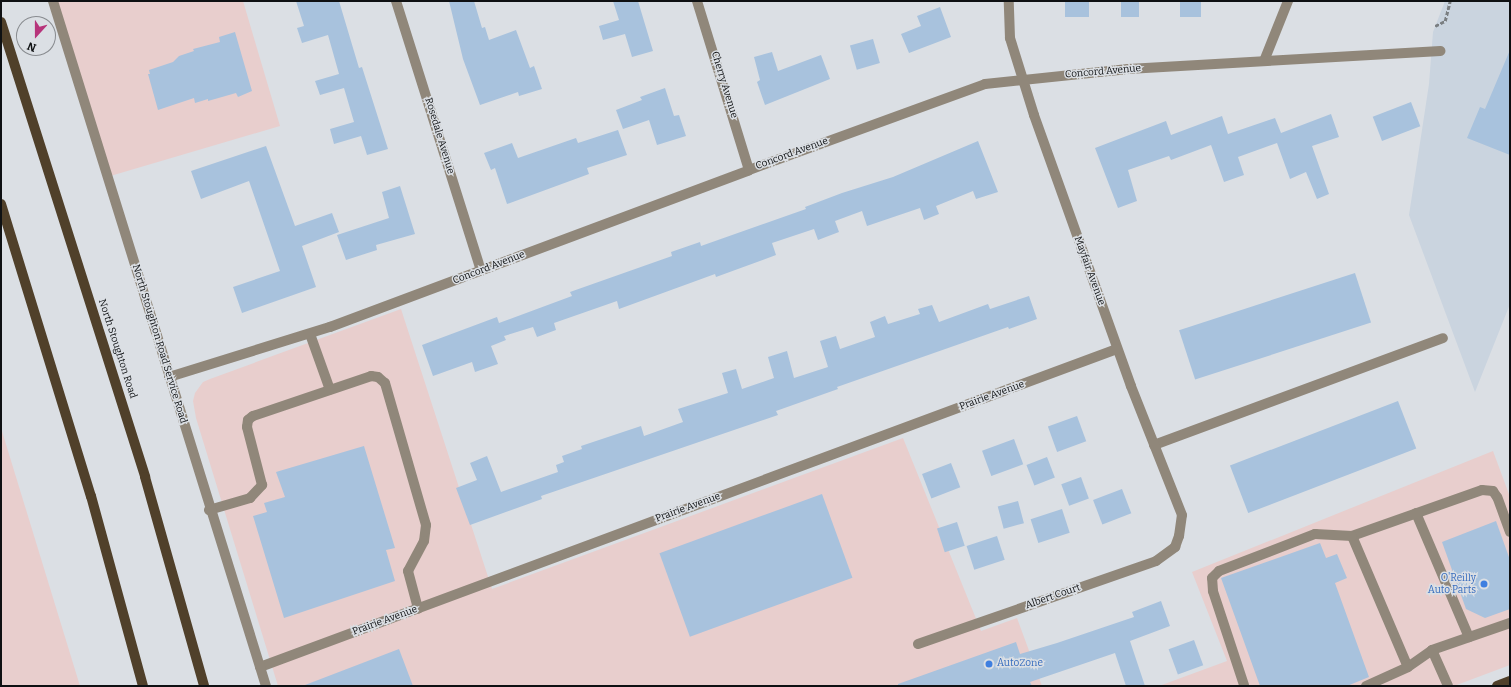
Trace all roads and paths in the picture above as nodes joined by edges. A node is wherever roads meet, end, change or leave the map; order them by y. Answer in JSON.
{"nodes":[{"id":1,"x":53,"y":1,"type":"edge"},
{"id":2,"x":396,"y":1,"type":"edge"},
{"id":3,"x":697,"y":1,"type":"edge"},
{"id":4,"x":1009,"y":1,"type":"edge"},
{"id":5,"x":1288,"y":1,"type":"edge"},
{"id":6,"x":1450,"y":1,"type":"edge"},
{"id":7,"x":1,"y":22,"type":"edge"},
{"id":8,"x":1435,"y":26,"type":"dead end"},
{"id":9,"x":1440,"y":51,"type":"dead end"},
{"id":10,"x":1264,"y":60,"type":"junction"},
{"id":11,"x":1022,"y":79,"type":"junction"},
{"id":12,"x":749,"y":170,"type":"junction"},
{"id":13,"x":1,"y":204,"type":"edge"},
{"id":14,"x":481,"y":271,"type":"junction"},
{"id":15,"x":310,"y":334,"type":"junction"},
{"id":16,"x":1443,"y":338,"type":"dead end"},
{"id":17,"x":1117,"y":349,"type":"junction"},
{"id":18,"x":169,"y":377,"type":"junction"},
{"id":19,"x":330,"y":390,"type":"junction"},
{"id":20,"x":1154,"y":445,"type":"junction"},
{"id":21,"x":209,"y":510,"type":"junction"},
{"id":22,"x":1416,"y":513,"type":"junction"},
{"id":23,"x":1510,"y":532,"type":"edge"},
{"id":24,"x":1179,"y":536,"type":"joint"},
{"id":25,"x":1352,"y":536,"type":"junction"},
{"id":26,"x":418,"y":609,"type":"junction"},
{"id":27,"x":1510,"y":623,"type":"edge"},
{"id":28,"x":1469,"y":637,"type":"junction"},
{"id":29,"x":918,"y":644,"type":"dead end"},
{"id":30,"x":1432,"y":650,"type":"junction"},
{"id":31,"x":260,"y":667,"type":"junction"},
{"id":32,"x":1408,"y":667,"type":"junction"},
{"id":33,"x":1510,"y":681,"type":"edge"},
{"id":34,"x":143,"y":686,"type":"edge"},
{"id":35,"x":204,"y":686,"type":"edge"},
{"id":36,"x":266,"y":686,"type":"edge"},
{"id":37,"x":1242,"y":686,"type":"edge"},
{"id":38,"x":1366,"y":686,"type":"edge"},
{"id":39,"x":1448,"y":686,"type":"edge"},
{"id":40,"x":1497,"y":686,"type":"edge"}],
"edges":[{"from":1,"to":18,"type":"street","name":"North Stoughton Road Service Road"},
{"from":2,"to":14,"type":"street","name":"Rosedale Avenue"},
{"from":3,"to":12,"type":"street","name":"Cherry Avenue"},
{"from":4,"to":11,"type":"street","name":"Mayfair Avenue"},
{"from":5,"to":10,"type":"street"},
{"from":6,"to":8,"type":"path"},
{"from":7,"to":35,"type":"main road","name":"North Stoughton Road"},
{"from":9,"to":10,"type":"street","name":"Concord Avenue"},
{"from":10,"to":11,"type":"street","name":"Concord Avenue"},
{"from":11,"to":12,"type":"street","name":"Concord Avenue"},
{"from":11,"to":17,"type":"street","name":"Mayfair Avenue"},
{"from":12,"to":14,"type":"street","name":"Concord Avenue"},
{"from":13,"to":34,"type":"main road"},
{"from":14,"to":15,"type":"street","name":"Concord Avenue"},
{"from":15,"to":18,"type":"street","name":"Concord Avenue"},
{"from":15,"to":19,"type":"street"},
{"from":16,"to":20,"type":"street"},
{"from":17,"to":20,"type":"street","name":"Mayfair Avenue"},
{"from":17,"to":26,"type":"street","name":"Prairie Avenue"},
{"from":18,"to":21,"type":"street","name":"North Stoughton Road Service Road"},
{"from":19,"to":21,"type":"street"},
{"from":19,"to":26,"type":"street"},
{"from":20,"to":24,"type":"street","name":"Mayfair Avenue"},
{"from":21,"to":31,"type":"street","name":"North Stoughton Road Service Road"},
{"from":22,"to":23,"type":"street"},
{"from":22,"to":25,"type":"street"},
{"from":22,"to":28,"type":"street"},
{"from":24,"to":29,"type":"street","name":"Albert Court"},
{"from":25,"to":32,"type":"street"},
{"from":25,"to":37,"type":"street"},
{"from":26,"to":31,"type":"street","name":"Prairie Avenue"},
{"from":27,"to":28,"type":"street"},
{"from":28,"to":30,"type":"street"},
{"from":30,"to":32,"type":"street"},
{"from":30,"to":39,"type":"street"},
{"from":31,"to":36,"type":"street","name":"North Stoughton Road Service Road"},
{"from":32,"to":38,"type":"street"},
{"from":33,"to":40,"type":"main road"}]}
